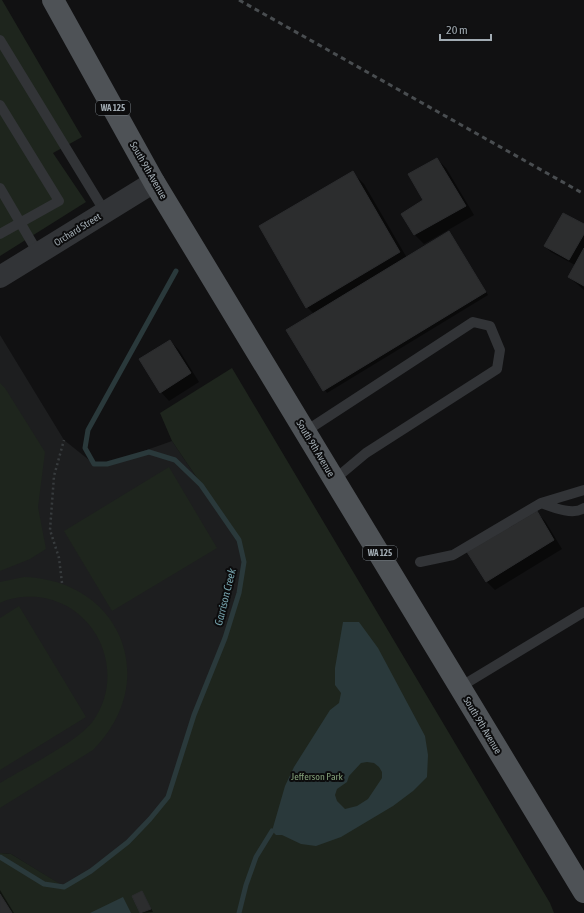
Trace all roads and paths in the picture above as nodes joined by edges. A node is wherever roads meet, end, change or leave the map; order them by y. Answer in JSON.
{"nodes":[{"id":1,"x":54,"y":0,"type":"edge"},
{"id":2,"x":0,"y":40,"type":"edge"},
{"id":3,"x":0,"y":105,"type":"edge"},
{"id":4,"x":154,"y":182,"type":"junction"},
{"id":5,"x":0,"y":188,"type":"edge"},
{"id":6,"x":106,"y":212,"type":"junction"},
{"id":7,"x":21,"y":222,"type":"junction"},
{"id":8,"x":0,"y":234,"type":"edge"},
{"id":9,"x":38,"y":253,"type":"junction"},
{"id":10,"x":0,"y":277,"type":"edge"},
{"id":11,"x":306,"y":431,"type":"junction"},
{"id":12,"x":64,"y":440,"type":"dead end"},
{"id":13,"x":335,"y":479,"type":"junction"},
{"id":14,"x":584,"y":490,"type":"edge"},
{"id":15,"x":540,"y":504,"type":"junction"},
{"id":16,"x":584,"y":508,"type":"edge"},
{"id":17,"x":420,"y":562,"type":"dead end"},
{"id":18,"x":62,"y":583,"type":"dead end"},
{"id":19,"x":584,"y":612,"type":"edge"},
{"id":20,"x":460,"y":687,"type":"junction"},
{"id":21,"x":584,"y":892,"type":"edge"}],
"edges":[{"from":1,"to":4,"type":"main road","name":"South 9th Avenue","number":"WA 125"},
{"from":2,"to":6,"type":"lane"},
{"from":3,"to":7,"type":"lane"},
{"from":4,"to":6,"type":"street","name":"Orchard Street"},
{"from":4,"to":11,"type":"main road","name":"South 9th Avenue","number":"WA 125"},
{"from":5,"to":7,"type":"lane"},
{"from":6,"to":9,"type":"street","name":"Orchard Street"},
{"from":7,"to":8,"type":"lane"},
{"from":7,"to":9,"type":"lane"},
{"from":9,"to":10,"type":"street","name":"Orchard Street"},
{"from":11,"to":13,"type":"main road","name":"South 9th Avenue","number":"WA 125"},
{"from":11,"to":13,"type":"lane"},
{"from":12,"to":18,"type":"path"},
{"from":13,"to":20,"type":"main road","name":"South 9th Avenue","number":"WA 125"},
{"from":14,"to":15,"type":"lane"},
{"from":15,"to":16,"type":"lane"},
{"from":15,"to":17,"type":"lane"},
{"from":19,"to":20,"type":"lane"},
{"from":20,"to":21,"type":"main road","name":"South 9th Avenue","number":"WA 125"}]}
